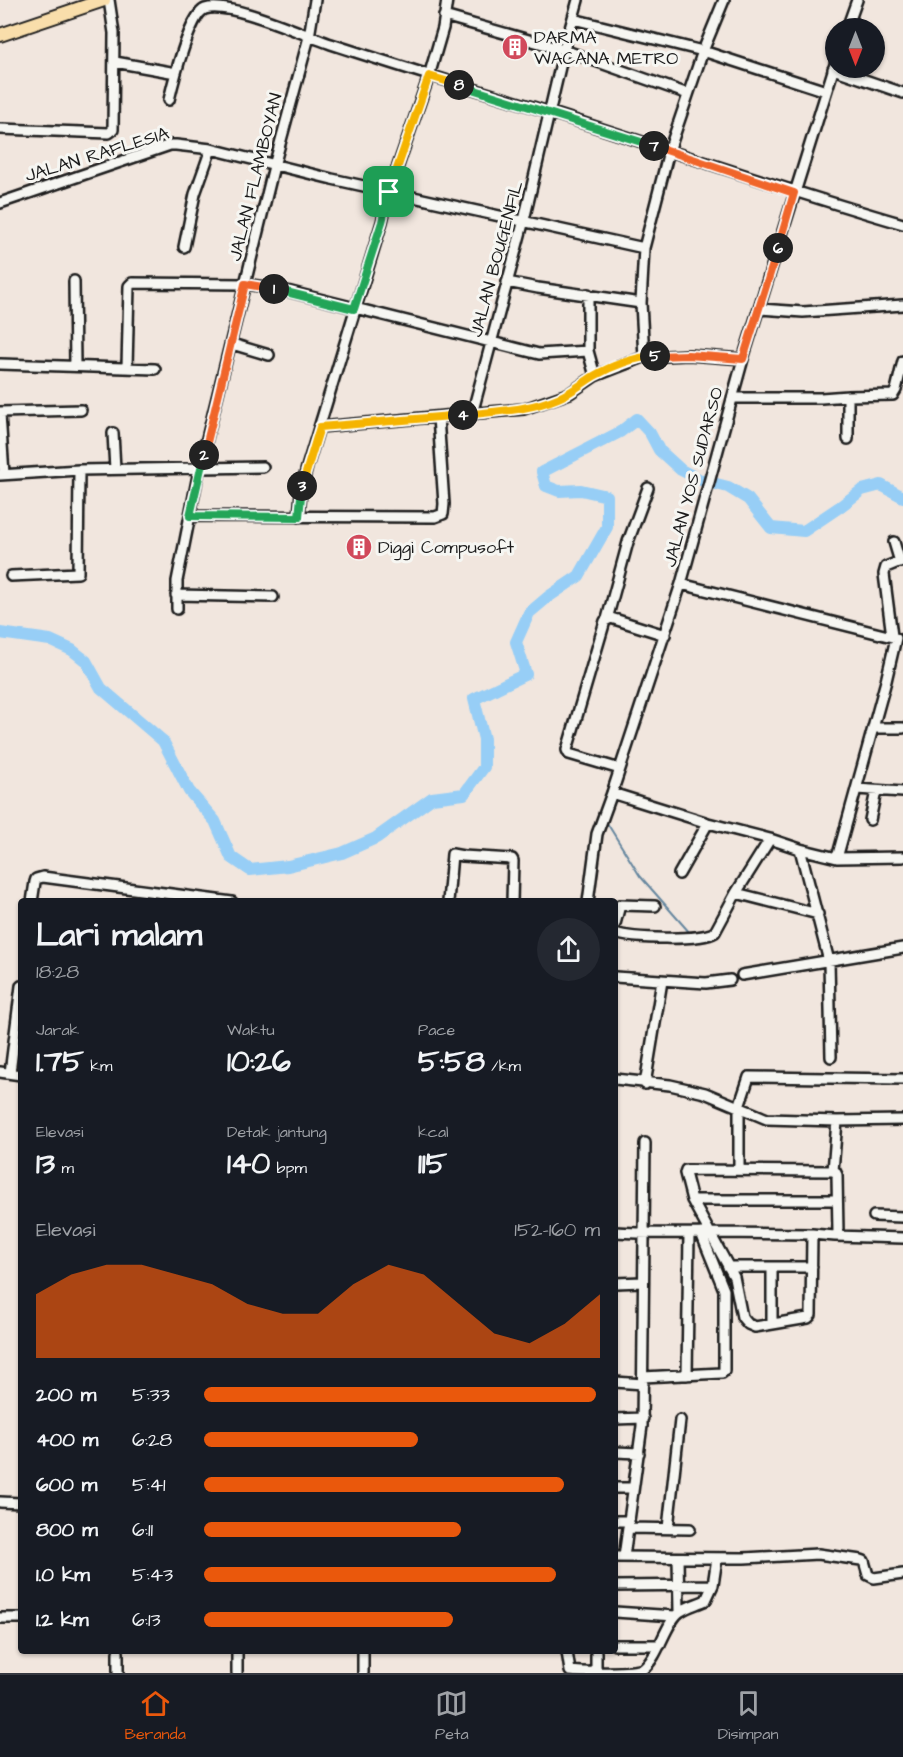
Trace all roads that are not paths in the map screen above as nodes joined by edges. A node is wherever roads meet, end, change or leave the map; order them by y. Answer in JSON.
{"nodes":[{"id":1,"x":104,"y":0,"type":"edge"},
{"id":2,"x":109,"y":0,"type":"edge"},
{"id":3,"x":315,"y":0,"type":"edge"},
{"id":4,"x":447,"y":0,"type":"edge"},
{"id":5,"x":578,"y":0,"type":"edge"},
{"id":6,"x":724,"y":0,"type":"edge"},
{"id":7,"x":857,"y":0,"type":"edge"},
{"id":8,"x":82,"y":4,"type":"edge"},
{"id":9,"x":444,"y":16,"type":"junction"},
{"id":10,"x":851,"y":18,"type":"edge"},
{"id":11,"x":573,"y":20,"type":"junction"},
{"id":12,"x":0,"y":35,"type":"edge"},
{"id":13,"x":309,"y":37,"type":"junction"},
{"id":14,"x":564,"y":50,"type":"junction"},
{"id":15,"x":703,"y":51,"type":"junction"},
{"id":16,"x":115,"y":62,"type":"junction"},
{"id":17,"x":176,"y":73,"type":"junction"},
{"id":18,"x":429,"y":76,"type":"junction"},
{"id":19,"x":830,"y":78,"type":"edge"},
{"id":20,"x":866,"y":78,"type":"edge"},
{"id":21,"x":826,"y":91,"type":"junction"},
{"id":22,"x":903,"y":93,"type":"edge"},
{"id":23,"x":688,"y":94,"type":"junction"},
{"id":24,"x":169,"y":100,"type":"dead end"},
{"id":25,"x":551,"y":113,"type":"junction"},
{"id":26,"x":0,"y":129,"type":"edge"},
{"id":27,"x":212,"y":149,"type":"junction"},
{"id":28,"x":669,"y":151,"type":"junction"},
{"id":29,"x":274,"y":166,"type":"junction"},
{"id":30,"x":389,"y":192,"type":"junction"},
{"id":31,"x":794,"y":193,"type":"junction"},
{"id":32,"x":0,"y":202,"type":"edge"},
{"id":33,"x":524,"y":220,"type":"junction"},
{"id":34,"x":903,"y":224,"type":"edge"},
{"id":35,"x":184,"y":247,"type":"dead end"},
{"id":36,"x":644,"y":248,"type":"junction"},
{"id":37,"x":74,"y":281,"type":"dead end"},
{"id":38,"x":507,"y":282,"type":"junction"},
{"id":39,"x":245,"y":284,"type":"junction"},
{"id":40,"x":588,"y":294,"type":"junction"},
{"id":41,"x":641,"y":303,"type":"junction"},
{"id":42,"x":903,"y":305,"type":"edge"},
{"id":43,"x":354,"y":309,"type":"junction"},
{"id":44,"x":760,"y":309,"type":"junction"},
{"id":45,"x":490,"y":342,"type":"junction"},
{"id":46,"x":232,"y":344,"type":"junction"},
{"id":47,"x":588,"y":351,"type":"junction"},
{"id":48,"x":269,"y":355,"type":"dead end"},
{"id":49,"x":644,"y":357,"type":"junction"},
{"id":50,"x":743,"y":359,"type":"junction"},
{"id":51,"x":903,"y":361,"type":"edge"},
{"id":52,"x":0,"y":364,"type":"edge"},
{"id":53,"x":75,"y":366,"type":"junction"},
{"id":54,"x":127,"y":368,"type":"junction"},
{"id":55,"x":155,"y":369,"type":"dead end"},
{"id":56,"x":595,"y":376,"type":"junction"},
{"id":57,"x":848,"y":396,"type":"junction"},
{"id":58,"x":732,"y":398,"type":"junction"},
{"id":59,"x":81,"y":410,"type":"dead end"},
{"id":60,"x":0,"y":413,"type":"edge"},
{"id":61,"x":472,"y":414,"type":"junction"},
{"id":62,"x":438,"y":417,"type":"junction"},
{"id":63,"x":320,"y":427,"type":"junction"},
{"id":64,"x":113,"y":433,"type":"dead end"},
{"id":65,"x":848,"y":439,"type":"dead end"},
{"id":66,"x":262,"y":467,"type":"dead end"},
{"id":67,"x":201,"y":468,"type":"junction"},
{"id":68,"x":115,"y":469,"type":"junction"},
{"id":69,"x":79,"y":470,"type":"junction"},
{"id":70,"x":2,"y":475,"type":"edge"},
{"id":71,"x":648,"y":488,"type":"dead end"},
{"id":72,"x":190,"y":516,"type":"junction"},
{"id":73,"x":299,"y":517,"type":"junction"},
{"id":74,"x":894,"y":542,"type":"dead end"},
{"id":75,"x":901,"y":561,"type":"edge"},
{"id":76,"x":11,"y":576,"type":"dead end"},
{"id":77,"x":681,"y":584,"type":"junction"},
{"id":78,"x":176,"y":596,"type":"junction"},
{"id":79,"x":273,"y":597,"type":"dead end"},
{"id":80,"x":177,"y":609,"type":"dead end"},
{"id":81,"x":607,"y":619,"type":"junction"},
{"id":82,"x":665,"y":634,"type":"junction"},
{"id":83,"x":892,"y":636,"type":"junction"},
{"id":84,"x":873,"y":728,"type":"junction"},
{"id":85,"x":903,"y":728,"type":"edge"},
{"id":86,"x":620,"y":769,"type":"junction"},
{"id":87,"x":856,"y":789,"type":"junction"},
{"id":88,"x":876,"y":791,"type":"junction"},
{"id":89,"x":903,"y":792,"type":"edge"},
{"id":90,"x":612,"y":793,"type":"junction"},
{"id":91,"x":870,"y":820,"type":"dead end"},
{"id":92,"x":708,"y":823,"type":"junction"},
{"id":93,"x":770,"y":839,"type":"junction"},
{"id":94,"x":800,"y":849,"type":"junction"},
{"id":95,"x":903,"y":857,"type":"edge"},
{"id":96,"x":837,"y":858,"type":"junction"},
{"id":97,"x":679,"y":874,"type":"dead end"},
{"id":98,"x":736,"y":893,"type":"junction"},
{"id":99,"x":33,"y":898,"type":"edge"},
{"id":100,"x":202,"y":898,"type":"edge"},
{"id":101,"x":448,"y":898,"type":"edge"},
{"id":102,"x":512,"y":898,"type":"edge"},
{"id":103,"x":589,"y":898,"type":"edge"},
{"id":104,"x":655,"y":906,"type":"dead end"},
{"id":105,"x":618,"y":913,"type":"edge"},
{"id":106,"x":818,"y":914,"type":"junction"},
{"id":107,"x":618,"y":933,"type":"edge"},
{"id":108,"x":903,"y":948,"type":"edge"},
{"id":109,"x":829,"y":961,"type":"junction"},
{"id":110,"x":742,"y":975,"type":"dead end"},
{"id":111,"x":618,"y":977,"type":"edge"},
{"id":112,"x":730,"y":980,"type":"dead end"},
{"id":113,"x":662,"y":981,"type":"junction"},
{"id":114,"x":18,"y":1002,"type":"edge"},
{"id":115,"x":831,"y":1057,"type":"dead end"},
{"id":116,"x":5,"y":1072,"type":"edge"},
{"id":117,"x":903,"y":1079,"type":"edge"},
{"id":118,"x":618,"y":1080,"type":"edge"},
{"id":119,"x":645,"y":1084,"type":"junction"},
{"id":120,"x":739,"y":1107,"type":"junction"},
{"id":121,"x":903,"y":1120,"type":"edge"},
{"id":122,"x":837,"y":1121,"type":"junction"},
{"id":123,"x":645,"y":1143,"type":"dead end"},
{"id":124,"x":738,"y":1170,"type":"junction"},
{"id":125,"x":834,"y":1170,"type":"junction"},
{"id":126,"x":692,"y":1200,"type":"junction"},
{"id":127,"x":837,"y":1200,"type":"junction"},
{"id":128,"x":874,"y":1216,"type":"dead end"},
{"id":129,"x":903,"y":1217,"type":"edge"},
{"id":130,"x":618,"y":1232,"type":"edge"},
{"id":131,"x":701,"y":1233,"type":"junction"},
{"id":132,"x":712,"y":1233,"type":"junction"},
{"id":133,"x":643,"y":1234,"type":"junction"},
{"id":134,"x":689,"y":1234,"type":"junction"},
{"id":135,"x":812,"y":1234,"type":"junction"},
{"id":136,"x":835,"y":1236,"type":"junction"},
{"id":137,"x":903,"y":1238,"type":"edge"},
{"id":138,"x":728,"y":1267,"type":"junction"},
{"id":139,"x":772,"y":1267,"type":"junction"},
{"id":140,"x":812,"y":1267,"type":"junction"},
{"id":141,"x":643,"y":1282,"type":"junction"},
{"id":142,"x":618,"y":1283,"type":"edge"},
{"id":143,"x":772,"y":1323,"type":"junction"},
{"id":144,"x":687,"y":1375,"type":"junction"},
{"id":145,"x":643,"y":1381,"type":"junction"},
{"id":146,"x":618,"y":1382,"type":"edge"},
{"id":147,"x":643,"y":1418,"type":"junction"},
{"id":148,"x":618,"y":1419,"type":"edge"},
{"id":149,"x":680,"y":1420,"type":"dead end"},
{"id":150,"x":618,"y":1452,"type":"edge"},
{"id":151,"x":639,"y":1453,"type":"junction"},
{"id":152,"x":618,"y":1488,"type":"edge"},
{"id":153,"x":633,"y":1488,"type":"junction"},
{"id":154,"x":0,"y":1502,"type":"edge"},
{"id":155,"x":18,"y":1503,"type":"edge"},
{"id":156,"x":618,"y":1522,"type":"edge"},
{"id":157,"x":628,"y":1525,"type":"junction"},
{"id":158,"x":668,"y":1528,"type":"junction"},
{"id":159,"x":690,"y":1529,"type":"dead end"},
{"id":160,"x":620,"y":1557,"type":"edge"},
{"id":161,"x":678,"y":1558,"type":"junction"},
{"id":162,"x":717,"y":1558,"type":"junction"},
{"id":163,"x":903,"y":1574,"type":"edge"},
{"id":164,"x":678,"y":1585,"type":"junction"},
{"id":165,"x":713,"y":1585,"type":"junction"},
{"id":166,"x":618,"y":1586,"type":"edge"},
{"id":167,"x":618,"y":1612,"type":"edge"},
{"id":168,"x":677,"y":1614,"type":"junction"},
{"id":169,"x":0,"y":1618,"type":"edge"},
{"id":170,"x":18,"y":1618,"type":"edge"},
{"id":171,"x":618,"y":1645,"type":"edge"},
{"id":172,"x":660,"y":1646,"type":"junction"},
{"id":173,"x":118,"y":1654,"type":"edge"},
{"id":174,"x":237,"y":1654,"type":"edge"},
{"id":175,"x":363,"y":1654,"type":"edge"},
{"id":176,"x":567,"y":1654,"type":"edge"},
{"id":177,"x":596,"y":1654,"type":"edge"},
{"id":178,"x":118,"y":1673,"type":"edge"},
{"id":179,"x":237,"y":1673,"type":"edge"},
{"id":180,"x":363,"y":1673,"type":"edge"},
{"id":181,"x":596,"y":1673,"type":"edge"}],
"edges":[{"from":1,"to":8,"type":"main road"},
{"from":2,"to":16,"type":"street"},
{"from":3,"to":13,"type":"street","name":"JALAN FLAMBOYAN"},
{"from":4,"to":9,"type":"street"},
{"from":5,"to":11,"type":"street","name":"JALAN BOUGENFIL"},
{"from":6,"to":15,"type":"street"},
{"from":7,"to":10,"type":"street"},
{"from":8,"to":12,"type":"main road"},
{"from":9,"to":14,"type":"street"},
{"from":9,"to":18,"type":"street"},
{"from":11,"to":14,"type":"street","name":"JALAN BOUGENFIL"},
{"from":11,"to":15,"type":"street"},
{"from":13,"to":17,"type":"street"},
{"from":13,"to":18,"type":"street"},
{"from":13,"to":29,"type":"street","name":"JALAN FLAMBOYAN"},
{"from":14,"to":23,"type":"street"},
{"from":14,"to":25,"type":"street","name":"JALAN BOUGENFIL"},
{"from":15,"to":21,"type":"street"},
{"from":15,"to":23,"type":"street"},
{"from":16,"to":17,"type":"street"},
{"from":16,"to":26,"type":"street"},
{"from":17,"to":24,"type":"street"},
{"from":18,"to":25,"type":"street"},
{"from":18,"to":30,"type":"street"},
{"from":19,"to":21,"type":"street","name":"JALAN YOS SUDARSO"},
{"from":20,"to":22,"type":"street"},
{"from":21,"to":31,"type":"street","name":"JALAN YOS SUDARSO"},
{"from":23,"to":28,"type":"street"},
{"from":25,"to":28,"type":"street"},
{"from":25,"to":33,"type":"street","name":"JALAN BOUGENFIL"},
{"from":27,"to":29,"type":"street","name":"JALAN RAFLESIA"},
{"from":27,"to":32,"type":"street","name":"JALAN RAFLESIA"},
{"from":27,"to":35,"type":"street"},
{"from":28,"to":31,"type":"street"},
{"from":28,"to":36,"type":"street"},
{"from":29,"to":30,"type":"street","name":"JALAN RAFLESIA"},
{"from":29,"to":39,"type":"street","name":"JALAN FLAMBOYAN"},
{"from":30,"to":33,"type":"street","name":"JALAN RAFLESIA"},
{"from":30,"to":43,"type":"street"},
{"from":31,"to":34,"type":"street"},
{"from":31,"to":44,"type":"street","name":"JALAN YOS SUDARSO"},
{"from":33,"to":36,"type":"street","name":"JALAN RAFLESIA"},
{"from":33,"to":38,"type":"street","name":"JALAN BOUGENFIL"},
{"from":36,"to":41,"type":"street"},
{"from":37,"to":53,"type":"street"},
{"from":38,"to":40,"type":"street"},
{"from":38,"to":45,"type":"street","name":"JALAN BOUGENFIL"},
{"from":39,"to":43,"type":"street"},
{"from":39,"to":46,"type":"street","name":"JALAN FLAMBOYAN"},
{"from":39,"to":54,"type":"street"},
{"from":40,"to":41,"type":"street"},
{"from":40,"to":47,"type":"street"},
{"from":41,"to":49,"type":"street"},
{"from":42,"to":44,"type":"street"},
{"from":43,"to":45,"type":"street"},
{"from":43,"to":63,"type":"street"},
{"from":44,"to":50,"type":"street","name":"JALAN YOS SUDARSO"},
{"from":45,"to":47,"type":"street"},
{"from":45,"to":61,"type":"street","name":"JALAN BOUGENFIL"},
{"from":46,"to":48,"type":"street"},
{"from":46,"to":67,"type":"street","name":"JALAN FLAMBOYAN"},
{"from":47,"to":56,"type":"street"},
{"from":49,"to":50,"type":"street"},
{"from":49,"to":56,"type":"street"},
{"from":50,"to":58,"type":"street","name":"JALAN YOS SUDARSO"},
{"from":51,"to":57,"type":"street"},
{"from":52,"to":53,"type":"street"},
{"from":53,"to":54,"type":"street"},
{"from":54,"to":55,"type":"street"},
{"from":56,"to":61,"type":"street"},
{"from":57,"to":58,"type":"street"},
{"from":57,"to":65,"type":"street"},
{"from":58,"to":77,"type":"street","name":"JALAN YOS SUDARSO"},
{"from":59,"to":60,"type":"street"},
{"from":60,"to":70,"type":"street"},
{"from":61,"to":62,"type":"street"},
{"from":62,"to":63,"type":"street"},
{"from":62,"to":73,"type":"street"},
{"from":63,"to":73,"type":"street"},
{"from":64,"to":68,"type":"street"},
{"from":66,"to":67,"type":"street"},
{"from":67,"to":68,"type":"street"},
{"from":67,"to":72,"type":"street","name":"JALAN FLAMBOYAN"},
{"from":68,"to":69,"type":"street"},
{"from":69,"to":70,"type":"street"},
{"from":69,"to":76,"type":"street"},
{"from":71,"to":81,"type":"street"},
{"from":72,"to":73,"type":"street"},
{"from":72,"to":78,"type":"street","name":"JALAN FLAMBOYAN"},
{"from":74,"to":75,"type":"street"},
{"from":75,"to":83,"type":"street"},
{"from":77,"to":82,"type":"street","name":"JALAN YOS SUDARSO"},
{"from":77,"to":83,"type":"street"},
{"from":78,"to":79,"type":"street"},
{"from":78,"to":80,"type":"street","name":"JALAN FLAMBOYAN"},
{"from":81,"to":82,"type":"street"},
{"from":81,"to":86,"type":"street"},
{"from":82,"to":86,"type":"street","name":"JALAN YOS SUDARSO"},
{"from":83,"to":84,"type":"street"},
{"from":84,"to":85,"type":"street"},
{"from":84,"to":87,"type":"street"},
{"from":86,"to":90,"type":"street","name":"JALAN YOS SUDARSO"},
{"from":87,"to":88,"type":"street"},
{"from":87,"to":96,"type":"street"},
{"from":88,"to":89,"type":"street"},
{"from":88,"to":91,"type":"street"},
{"from":90,"to":92,"type":"street"},
{"from":90,"to":103,"type":"street","name":"JALAN YOS SUDARSO"},
{"from":92,"to":93,"type":"street"},
{"from":92,"to":97,"type":"street"},
{"from":93,"to":94,"type":"street"},
{"from":93,"to":98,"type":"street"},
{"from":94,"to":96,"type":"street"},
{"from":94,"to":106,"type":"street"},
{"from":95,"to":96,"type":"street"},
{"from":98,"to":106,"type":"street"},
{"from":98,"to":107,"type":"street"},
{"from":99,"to":100,"type":"street"},
{"from":101,"to":102,"type":"street"},
{"from":104,"to":105,"type":"street"},
{"from":106,"to":109,"type":"street"},
{"from":108,"to":109,"type":"street"},
{"from":109,"to":110,"type":"street"},
{"from":109,"to":115,"type":"street"},
{"from":111,"to":113,"type":"street"},
{"from":112,"to":113,"type":"street"},
{"from":113,"to":119,"type":"street"},
{"from":114,"to":116,"type":"street"},
{"from":117,"to":120,"type":"street"},
{"from":118,"to":119,"type":"street"},
{"from":119,"to":120,"type":"street"},
{"from":120,"to":122,"type":"street"},
{"from":120,"to":124,"type":"street"},
{"from":121,"to":122,"type":"street"},
{"from":122,"to":125,"type":"street"},
{"from":123,"to":133,"type":"street"},
{"from":124,"to":125,"type":"street"},
{"from":124,"to":126,"type":"street"},
{"from":125,"to":127,"type":"street"},
{"from":126,"to":127,"type":"street"},
{"from":126,"to":132,"type":"street"},
{"from":127,"to":136,"type":"street"},
{"from":128,"to":129,"type":"street"},
{"from":130,"to":133,"type":"street"},
{"from":131,"to":132,"type":"street"},
{"from":131,"to":134,"type":"street"},
{"from":131,"to":144,"type":"street"},
{"from":132,"to":135,"type":"street"},
{"from":132,"to":138,"type":"street"},
{"from":133,"to":134,"type":"street"},
{"from":133,"to":141,"type":"street"},
{"from":134,"to":144,"type":"street"},
{"from":135,"to":136,"type":"street"},
{"from":135,"to":140,"type":"street"},
{"from":136,"to":137,"type":"street"},
{"from":138,"to":139,"type":"street"},
{"from":138,"to":143,"type":"street"},
{"from":139,"to":140,"type":"street"},
{"from":139,"to":143,"type":"street"},
{"from":140,"to":143,"type":"street"},
{"from":141,"to":142,"type":"street"},
{"from":141,"to":145,"type":"street"},
{"from":144,"to":145,"type":"street"},
{"from":145,"to":146,"type":"street"},
{"from":145,"to":147,"type":"street"},
{"from":147,"to":148,"type":"street"},
{"from":147,"to":151,"type":"street"},
{"from":149,"to":158,"type":"street"},
{"from":150,"to":151,"type":"street"},
{"from":151,"to":153,"type":"street"},
{"from":152,"to":153,"type":"street"},
{"from":153,"to":157,"type":"street"},
{"from":154,"to":155,"type":"street"},
{"from":156,"to":157,"type":"street"},
{"from":157,"to":158,"type":"street"},
{"from":157,"to":160,"type":"street"},
{"from":158,"to":159,"type":"street"},
{"from":160,"to":161,"type":"street"},
{"from":161,"to":162,"type":"street"},
{"from":161,"to":164,"type":"street"},
{"from":162,"to":163,"type":"street"},
{"from":162,"to":165,"type":"street"},
{"from":164,"to":165,"type":"street"},
{"from":164,"to":166,"type":"street"},
{"from":164,"to":168,"type":"street"},
{"from":165,"to":168,"type":"street"},
{"from":167,"to":168,"type":"street"},
{"from":168,"to":172,"type":"street"},
{"from":169,"to":170,"type":"street"},
{"from":171,"to":172,"type":"street"},
{"from":172,"to":181,"type":"street"},
{"from":173,"to":178,"type":"street"},
{"from":174,"to":179,"type":"street"},
{"from":175,"to":180,"type":"street"},
{"from":176,"to":181,"type":"street"},
{"from":177,"to":181,"type":"street"}]}
